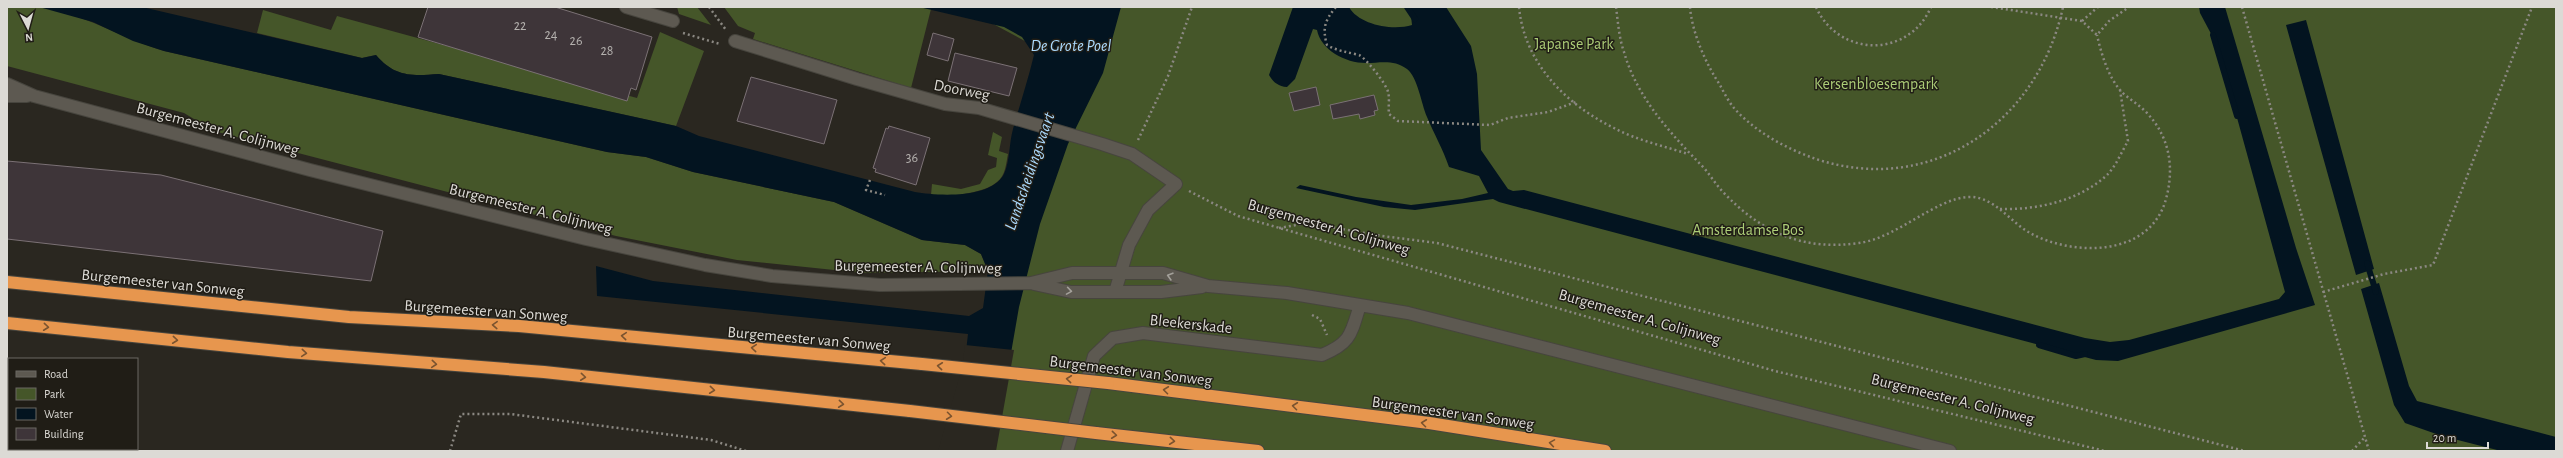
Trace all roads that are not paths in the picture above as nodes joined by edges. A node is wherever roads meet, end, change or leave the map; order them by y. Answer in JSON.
{"nodes":[{"id":1,"x":626,"y":7,"type":"edge"},
{"id":2,"x":673,"y":21,"type":"road end"},
{"id":3,"x":734,"y":41,"type":"road end"},
{"id":4,"x":7,"y":84,"type":"edge"},
{"id":5,"x":7,"y":96,"type":"edge"},
{"id":6,"x":34,"y":96,"type":"junction"},
{"id":7,"x":1120,"y":272,"type":"junction"},
{"id":8,"x":7,"y":282,"type":"edge"},
{"id":9,"x":1031,"y":283,"type":"junction"},
{"id":10,"x":1208,"y":286,"type":"junction"},
{"id":11,"x":1115,"y":292,"type":"junction"},
{"id":12,"x":1360,"y":305,"type":"junction"},
{"id":13,"x":7,"y":323,"type":"edge"},
{"id":14,"x":1067,"y":451,"type":"edge"},
{"id":15,"x":1258,"y":451,"type":"edge"},
{"id":16,"x":1605,"y":451,"type":"edge"},
{"id":17,"x":1950,"y":451,"type":"edge"}],
"edges":[{"from":1,"to":2,"type":"street"},
{"from":3,"to":7,"type":"street","name":"Doorweg"},
{"from":4,"to":6,"type":"street","name":"Burgemeester A. Colijnweg"},
{"from":5,"to":6,"type":"street","name":"Burgemeester A. Colijnweg"},
{"from":6,"to":9,"type":"street","name":"Burgemeester A. Colijnweg"},
{"from":7,"to":9,"type":"street","name":"Burgemeester A. Colijnweg"},
{"from":10,"to":7,"type":"street","name":"Burgemeester A. Colijnweg","one_way":true},
{"from":7,"to":11,"type":"street"},
{"from":16,"to":8,"type":"highway","name":"Burgemeester van Sonweg","one_way":true,"bridge":true},
{"from":9,"to":11,"type":"street","name":"Burgemeester A. Colijnweg","one_way":true},
{"from":10,"to":11,"type":"street","name":"Burgemeester A. Colijnweg"},
{"from":10,"to":12,"type":"street","name":"Burgemeester A. Colijnweg"},
{"from":12,"to":14,"type":"street","name":"Bleekerskade"},
{"from":12,"to":17,"type":"street","name":"Burgemeester A. Colijnweg"},
{"from":13,"to":15,"type":"highway","one_way":true,"bridge":true}]}
